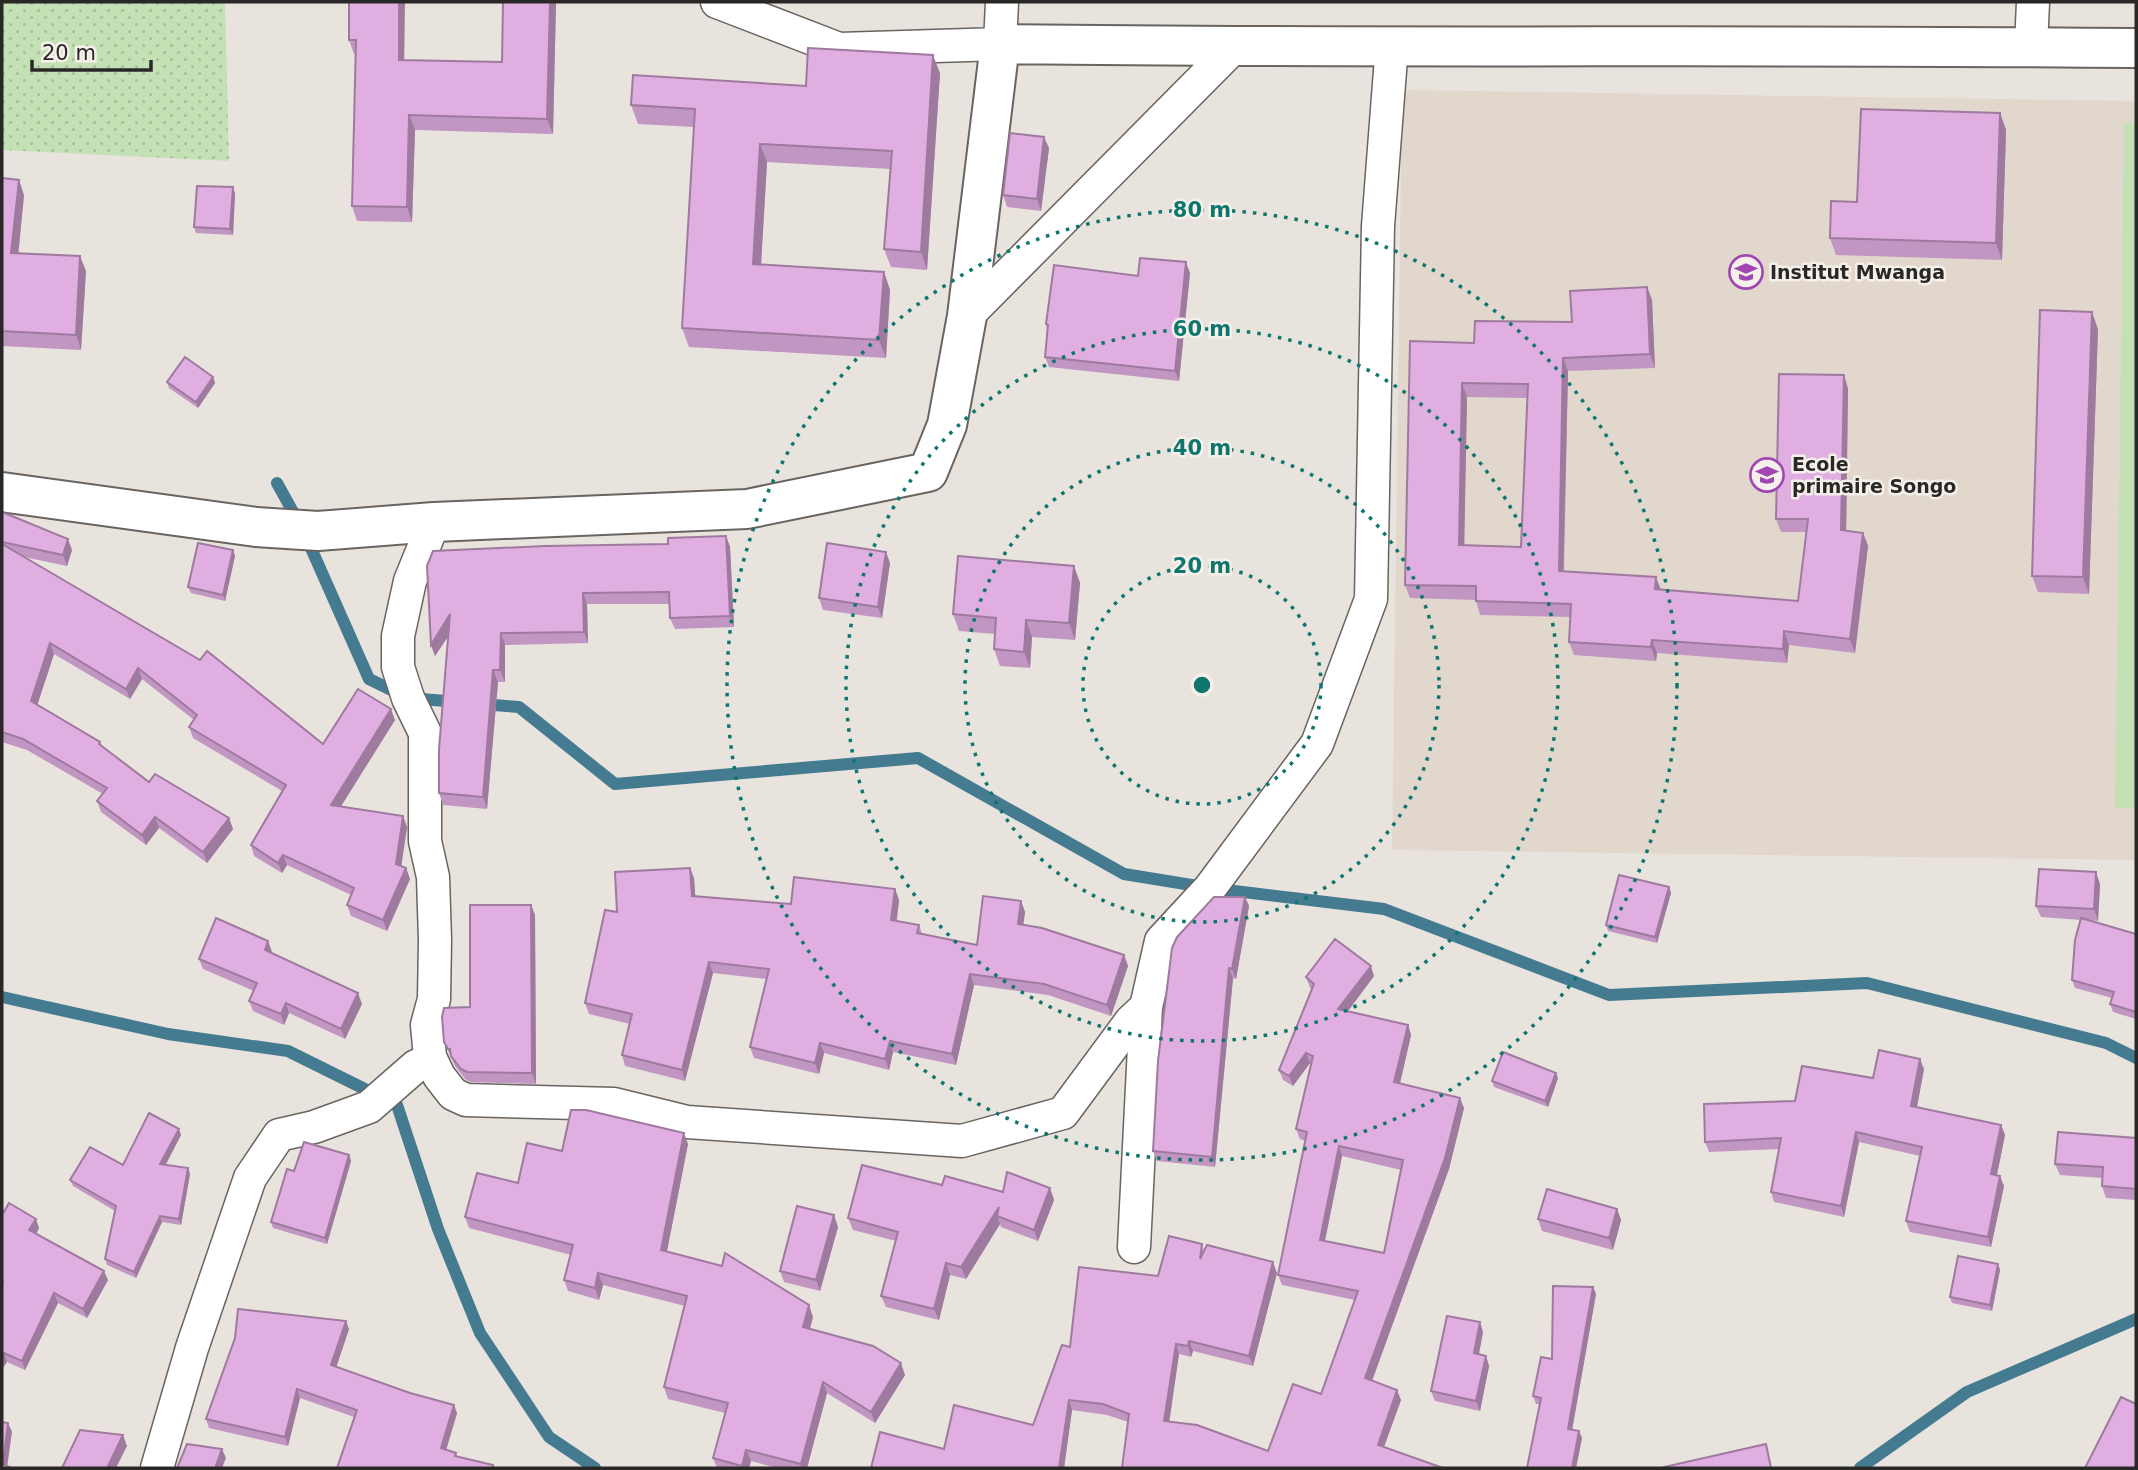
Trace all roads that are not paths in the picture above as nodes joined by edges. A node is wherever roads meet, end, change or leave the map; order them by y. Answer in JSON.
{"nodes":[{"id":1,"x":717,"y":2,"type":"edge"},
{"id":2,"x":1002,"y":2,"type":"edge"},
{"id":3,"x":2034,"y":2,"type":"edge"},
{"id":4,"x":1000,"y":44,"type":"junction"},
{"id":5,"x":1392,"y":45,"type":"junction"},
{"id":6,"x":1234,"y":47,"type":"junction"},
{"id":7,"x":2031,"y":47,"type":"junction"},
{"id":8,"x":2136,"y":48,"type":"edge"},
{"id":9,"x":967,"y":316,"type":"junction"},
{"id":10,"x":2,"y":492,"type":"edge"},
{"id":11,"x":434,"y":522,"type":"junction"},
{"id":12,"x":1146,"y":1007,"type":"junction"},
{"id":13,"x":430,"y":1057,"type":"junction"},
{"id":14,"x":1134,"y":1247,"type":"dead end"},
{"id":15,"x":157,"y":1468,"type":"edge"}],
"edges":[{"from":1,"to":4,"type":"street"},
{"from":2,"to":4,"type":"street"},
{"from":3,"to":7,"type":"street"},
{"from":4,"to":6,"type":"street"},
{"from":4,"to":9,"type":"street"},
{"from":5,"to":6,"type":"street"},
{"from":5,"to":7,"type":"street"},
{"from":5,"to":12,"type":"street"},
{"from":6,"to":9,"type":"street"},
{"from":7,"to":8,"type":"street"},
{"from":9,"to":11,"type":"street"},
{"from":10,"to":11,"type":"street"},
{"from":11,"to":13,"type":"street"},
{"from":12,"to":13,"type":"street"},
{"from":12,"to":14,"type":"street"},
{"from":13,"to":15,"type":"street"}]}
